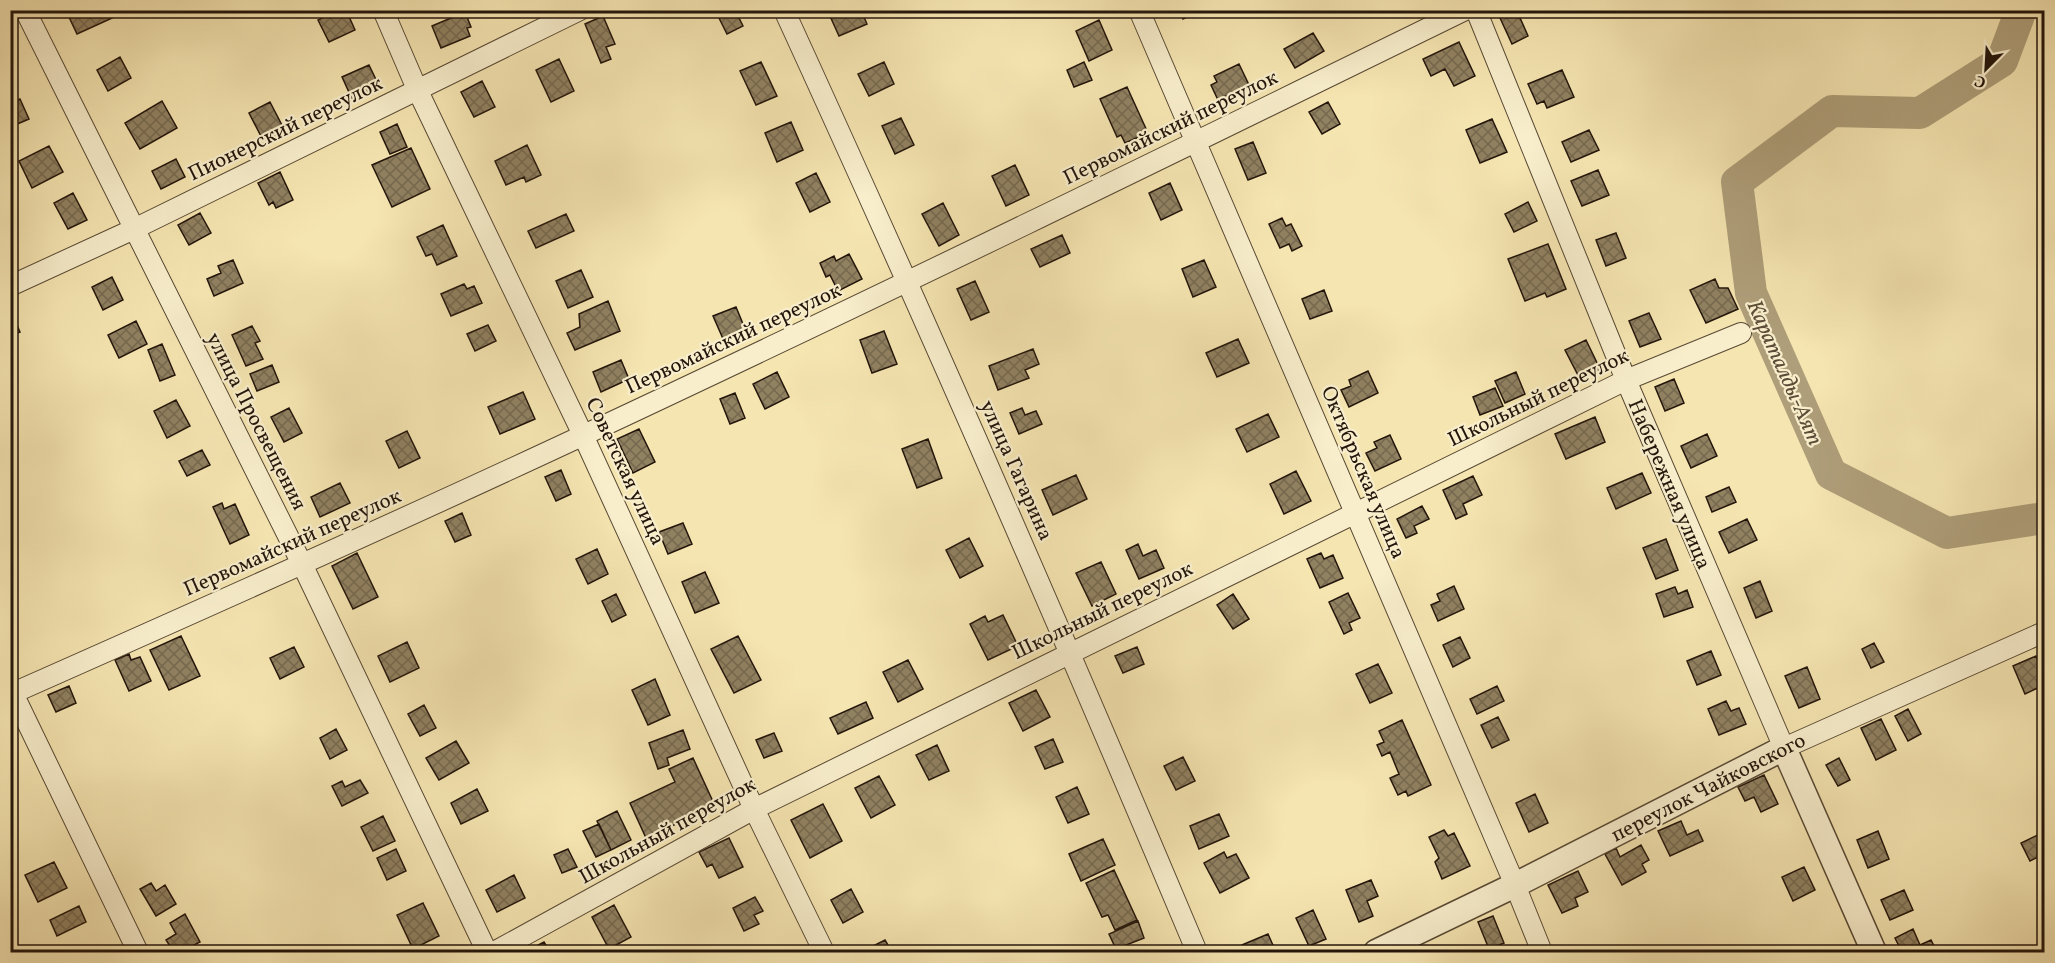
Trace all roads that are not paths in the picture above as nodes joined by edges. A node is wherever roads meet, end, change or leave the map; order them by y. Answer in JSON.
{"nodes":[{"id":1,"x":25,"y":10,"type":"edge"},
{"id":2,"x":383,"y":10,"type":"edge"},
{"id":3,"x":580,"y":10,"type":"edge"},
{"id":4,"x":784,"y":10,"type":"edge"},
{"id":5,"x":1139,"y":10,"type":"edge"},
{"id":6,"x":1465,"y":10,"type":"edge"},
{"id":7,"x":1476,"y":10,"type":"edge"},
{"id":8,"x":417,"y":89,"type":"junction"},
{"id":9,"x":1195,"y":142,"type":"junction"},
{"id":10,"x":134,"y":229,"type":"junction"},
{"id":11,"x":908,"y":281,"type":"junction"},
{"id":12,"x":10,"y":286,"type":"edge"},
{"id":13,"x":1742,"y":333,"type":"dead end"},
{"id":14,"x":1626,"y":380,"type":"junction"},
{"id":15,"x":583,"y":435,"type":"junction"},
{"id":16,"x":1355,"y":513,"type":"junction"},
{"id":17,"x":302,"y":564,"type":"junction"},
{"id":18,"x":2044,"y":632,"type":"edge"},
{"id":19,"x":1071,"y":652,"type":"junction"},
{"id":20,"x":12,"y":690,"type":"edge"},
{"id":21,"x":1784,"y":748,"type":"junction"},
{"id":22,"x":753,"y":808,"type":"junction"},
{"id":23,"x":1515,"y":885,"type":"junction"},
{"id":24,"x":138,"y":952,"type":"edge"},
{"id":25,"x":487,"y":952,"type":"edge"},
{"id":26,"x":494,"y":952,"type":"edge"},
{"id":27,"x":824,"y":952,"type":"edge"},
{"id":28,"x":1197,"y":952,"type":"edge"},
{"id":29,"x":1376,"y":952,"type":"edge"},
{"id":30,"x":1542,"y":952,"type":"edge"},
{"id":31,"x":1874,"y":952,"type":"edge"}],
"edges":[{"from":1,"to":10,"type":"street","name":"улица Просвещения"},
{"from":2,"to":8,"type":"street","name":"Советская улица"},
{"from":3,"to":8,"type":"street","name":"Пионерский переулок"},
{"from":4,"to":11,"type":"street","name":"улица Гагарина"},
{"from":5,"to":9,"type":"street","name":"Октябрьская улица"},
{"from":6,"to":9,"type":"street","name":"Первомайский переулок"},
{"from":7,"to":14,"type":"street","name":"Набережная улица"},
{"from":8,"to":10,"type":"street","name":"Пионерский переулок"},
{"from":8,"to":15,"type":"street","name":"Советская улица"},
{"from":9,"to":11,"type":"street","name":"Первомайский переулок"},
{"from":9,"to":16,"type":"street","name":"Октябрьская улица"},
{"from":10,"to":12,"type":"street","name":"Пионерский переулок"},
{"from":10,"to":17,"type":"street","name":"улица Просвещения"},
{"from":11,"to":15,"type":"street","name":"Первомайский переулок"},
{"from":11,"to":19,"type":"street","name":"улица Гагарина"},
{"from":13,"to":14,"type":"street","name":"Школьный переулок"},
{"from":14,"to":16,"type":"street","name":"Школьный переулок"},
{"from":14,"to":21,"type":"street","name":"Набережная улица"},
{"from":15,"to":17,"type":"street","name":"Первомайский переулок"},
{"from":15,"to":22,"type":"street","name":"Советская улица"},
{"from":16,"to":19,"type":"street","name":"Школьный переулок"},
{"from":16,"to":23,"type":"street","name":"Октябрьская улица"},
{"from":17,"to":20,"type":"street","name":"Первомайский переулок"},
{"from":17,"to":25,"type":"street","name":"улица Просвещения"},
{"from":18,"to":21,"type":"street","name":"переулок Чайковского"},
{"from":19,"to":22,"type":"street","name":"Школьный переулок"},
{"from":19,"to":28,"type":"street","name":"улица Гагарина"},
{"from":20,"to":24,"type":"street"},
{"from":21,"to":23,"type":"street","name":"переулок Чайковского"},
{"from":21,"to":31,"type":"street","name":"Набережная улица"},
{"from":22,"to":26,"type":"street","name":"Школьный переулок"},
{"from":22,"to":27,"type":"street","name":"Советская улица"},
{"from":23,"to":29,"type":"street","name":"переулок Чайковского"},
{"from":23,"to":30,"type":"street","name":"Октябрьская улица"}]}
